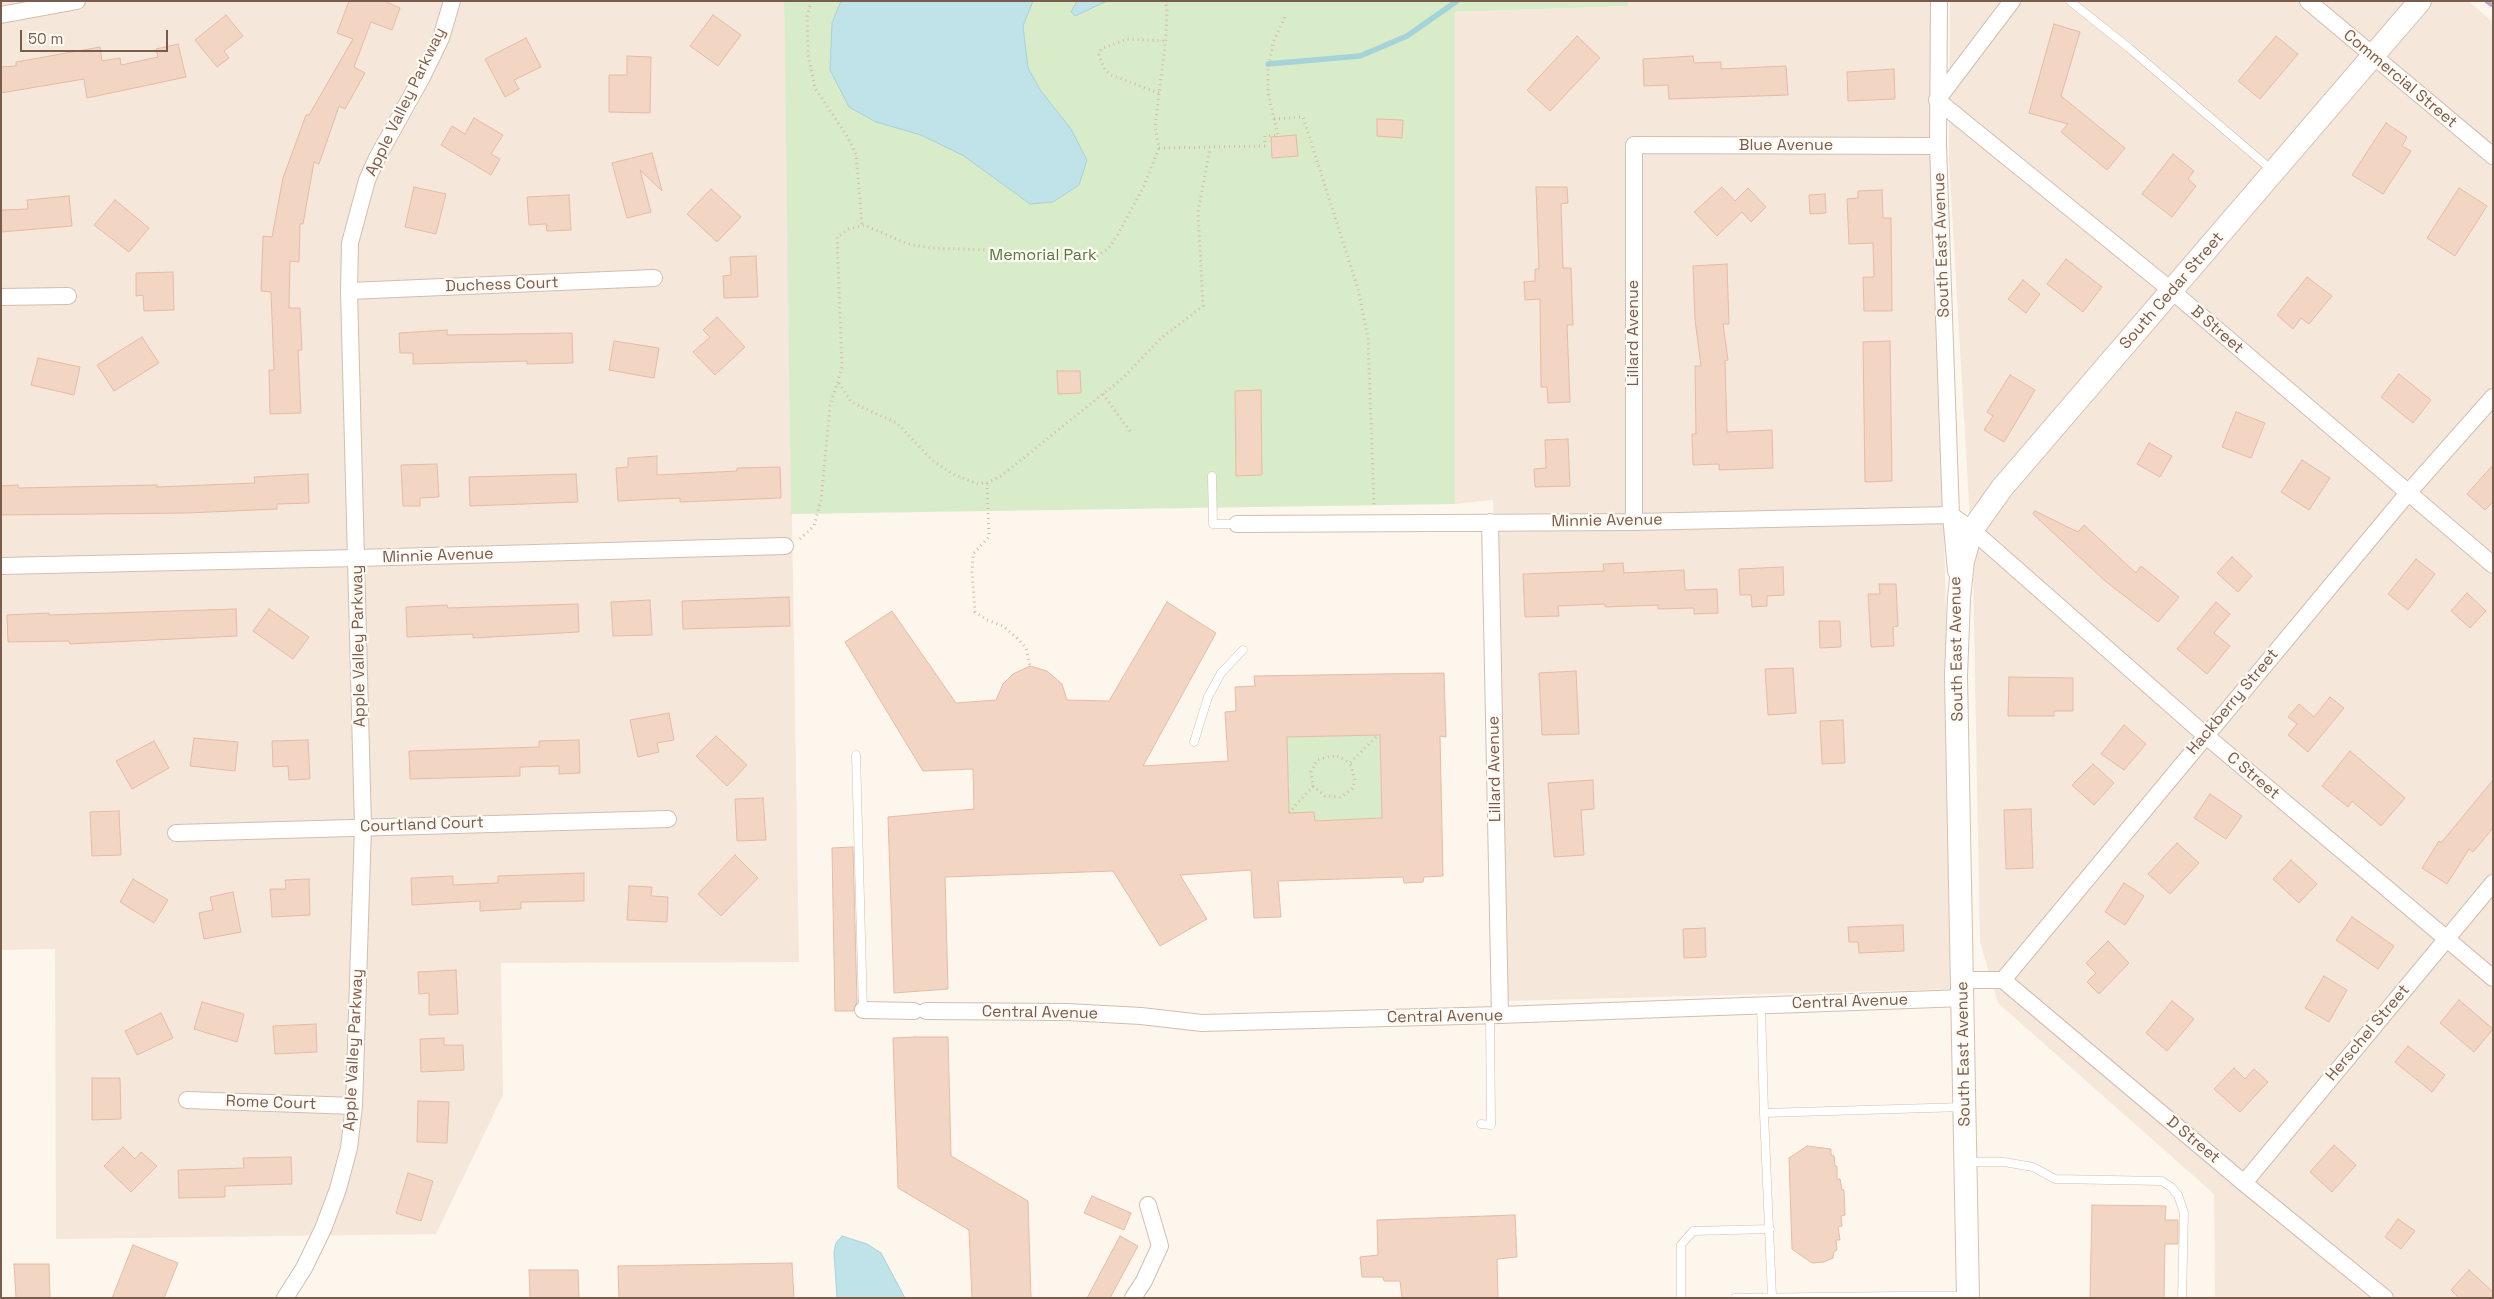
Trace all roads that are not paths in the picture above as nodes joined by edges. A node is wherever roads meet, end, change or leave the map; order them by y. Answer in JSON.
{"nodes":[{"id":1,"x":77,"y":1,"type":"edge"},
{"id":2,"x":452,"y":1,"type":"edge"},
{"id":3,"x":1939,"y":1,"type":"edge"},
{"id":4,"x":2012,"y":1,"type":"edge"},
{"id":5,"x":2070,"y":1,"type":"edge"},
{"id":6,"x":2308,"y":1,"type":"edge"},
{"id":7,"x":2420,"y":1,"type":"edge"},
{"id":8,"x":1,"y":15,"type":"edge"},
{"id":9,"x":2373,"y":56,"type":"junction"},
{"id":10,"x":1937,"y":100,"type":"junction"},
{"id":11,"x":1634,"y":145,"type":"joint"},
{"id":12,"x":1938,"y":146,"type":"junction"},
{"id":13,"x":2493,"y":156,"type":"edge"},
{"id":14,"x":2274,"y":172,"type":"junction"},
{"id":15,"x":654,"y":278,"type":"dead end"},
{"id":16,"x":349,"y":291,"type":"junction"},
{"id":17,"x":2172,"y":291,"type":"junction"},
{"id":18,"x":68,"y":296,"type":"dead end"},
{"id":19,"x":1,"y":297,"type":"edge"},
{"id":20,"x":2493,"y":397,"type":"edge"},
{"id":21,"x":1212,"y":476,"type":"dead end"},
{"id":22,"x":2408,"y":493,"type":"junction"},
{"id":23,"x":1951,"y":514,"type":"junction"},
{"id":24,"x":1490,"y":522,"type":"junction"},
{"id":25,"x":1634,"y":522,"type":"junction"},
{"id":26,"x":1237,"y":524,"type":"joint"},
{"id":27,"x":1972,"y":530,"type":"junction"},
{"id":28,"x":785,"y":546,"type":"road end"},
{"id":29,"x":357,"y":558,"type":"junction"},
{"id":30,"x":2493,"y":565,"type":"edge"},
{"id":31,"x":1,"y":566,"type":"edge"},
{"id":32,"x":1958,"y":598,"type":"junction"},
{"id":33,"x":1243,"y":650,"type":"dead end"},
{"id":34,"x":2205,"y":735,"type":"junction"},
{"id":35,"x":1194,"y":742,"type":"dead end"},
{"id":36,"x":856,"y":755,"type":"dead end"},
{"id":37,"x":668,"y":819,"type":"dead end"},
{"id":38,"x":363,"y":827,"type":"junction"},
{"id":39,"x":176,"y":833,"type":"dead end"},
{"id":40,"x":2493,"y":883,"type":"edge"},
{"id":41,"x":2446,"y":939,"type":"junction"},
{"id":42,"x":2493,"y":978,"type":"edge"},
{"id":43,"x":2003,"y":980,"type":"junction"},
{"id":44,"x":1964,"y":989,"type":"junction"},
{"id":45,"x":1761,"y":1006,"type":"junction"},
{"id":46,"x":863,"y":1010,"type":"joint"},
{"id":47,"x":1495,"y":1015,"type":"junction"},
{"id":48,"x":187,"y":1100,"type":"dead end"},
{"id":49,"x":354,"y":1106,"type":"junction"},
{"id":50,"x":1965,"y":1107,"type":"junction"},
{"id":51,"x":1764,"y":1113,"type":"junction"},
{"id":52,"x":1482,"y":1124,"type":"dead end"},
{"id":53,"x":1966,"y":1162,"type":"junction"},
{"id":54,"x":2244,"y":1183,"type":"junction"},
{"id":55,"x":1148,"y":1205,"type":"dead end"},
{"id":56,"x":1770,"y":1229,"type":"junction"},
{"id":57,"x":1772,"y":1297,"type":"edge"},
{"id":58,"x":1900,"y":1297,"type":"edge"},
{"id":59,"x":1968,"y":1297,"type":"edge"},
{"id":60,"x":285,"y":1298,"type":"edge"},
{"id":61,"x":1133,"y":1298,"type":"edge"},
{"id":62,"x":1682,"y":1298,"type":"edge"},
{"id":63,"x":1735,"y":1298,"type":"edge"},
{"id":64,"x":2182,"y":1298,"type":"edge"},
{"id":65,"x":2385,"y":1298,"type":"edge"}],
"edges":[{"from":1,"to":8,"type":"street"},
{"from":2,"to":16,"type":"street","name":"Apple Valley Parkway"},
{"from":3,"to":10,"type":"street","name":"South East Avenue"},
{"from":4,"to":10,"type":"street"},
{"from":5,"to":14,"type":"lane"},
{"from":6,"to":9,"type":"street","name":"Commercial Street"},
{"from":7,"to":9,"type":"main road","name":"South Cedar Street"},
{"from":9,"to":13,"type":"street","name":"Commercial Street"},
{"from":9,"to":14,"type":"main road","name":"South Cedar Street"},
{"from":10,"to":12,"type":"street","name":"South East Avenue"},
{"from":10,"to":17,"type":"street","name":"B Street"},
{"from":11,"to":12,"type":"street","name":"Blue Avenue"},
{"from":11,"to":25,"type":"street","name":"Lillard Avenue"},
{"from":12,"to":23,"type":"street","name":"South East Avenue"},
{"from":14,"to":17,"type":"main road","name":"South Cedar Street"},
{"from":15,"to":16,"type":"street","name":"Duchess Court"},
{"from":16,"to":29,"type":"street","name":"Apple Valley Parkway"},
{"from":17,"to":22,"type":"street","name":"B Street"},
{"from":17,"to":27,"type":"main road","name":"South Cedar Street"},
{"from":18,"to":19,"type":"street"},
{"from":20,"to":22,"type":"street","name":"Hackberry Street"},
{"from":21,"to":26,"type":"lane"},
{"from":22,"to":30,"type":"street","name":"B Street"},
{"from":22,"to":34,"type":"street","name":"Hackberry Street"},
{"from":23,"to":25,"type":"street","name":"Minnie Avenue"},
{"from":23,"to":27,"type":"street"},
{"from":23,"to":32,"type":"street","name":"South East Avenue"},
{"from":24,"to":25,"type":"street","name":"Minnie Avenue"},
{"from":24,"to":26,"type":"street","name":"Minnie Avenue"},
{"from":24,"to":47,"type":"street","name":"Lillard Avenue"},
{"from":27,"to":32,"type":"main road","name":"South Cedar Street"},
{"from":27,"to":34,"type":"street","name":"C Street"},
{"from":28,"to":29,"type":"street","name":"Minnie Avenue"},
{"from":29,"to":31,"type":"street","name":"Minnie Avenue"},
{"from":29,"to":38,"type":"street","name":"Apple Valley Parkway"},
{"from":32,"to":44,"type":"main road","name":"South East Avenue"},
{"from":33,"to":35,"type":"lane"},
{"from":34,"to":41,"type":"street","name":"C Street"},
{"from":34,"to":43,"type":"street","name":"Hackberry Street"},
{"from":36,"to":46,"type":"lane"},
{"from":37,"to":38,"type":"street","name":"Courtland Court"},
{"from":38,"to":39,"type":"street","name":"Courtland Court"},
{"from":38,"to":49,"type":"street","name":"Apple Valley Parkway"},
{"from":40,"to":41,"type":"street","name":"Herschel Street"},
{"from":41,"to":42,"type":"street","name":"C Street"},
{"from":41,"to":54,"type":"street","name":"Herschel Street"},
{"from":43,"to":44,"type":"street"},
{"from":43,"to":54,"type":"street","name":"D Street"},
{"from":44,"to":45,"type":"street","name":"Central Avenue"},
{"from":44,"to":50,"type":"main road","name":"South East Avenue"},
{"from":45,"to":47,"type":"street","name":"Central Avenue"},
{"from":45,"to":51,"type":"lane"},
{"from":46,"to":47,"type":"street","name":"Central Avenue"},
{"from":47,"to":52,"type":"lane"},
{"from":48,"to":49,"type":"street","name":"Rome Court"},
{"from":49,"to":60,"type":"street","name":"Apple Valley Parkway"},
{"from":50,"to":51,"type":"lane"},
{"from":50,"to":53,"type":"main road","name":"South East Avenue"},
{"from":51,"to":56,"type":"lane"},
{"from":53,"to":59,"type":"main road","name":"South East Avenue"},
{"from":53,"to":64,"type":"lane"},
{"from":54,"to":65,"type":"street","name":"D Street"},
{"from":55,"to":61,"type":"street"},
{"from":56,"to":57,"type":"lane"},
{"from":56,"to":62,"type":"lane"},
{"from":57,"to":58,"type":"lane"},
{"from":57,"to":63,"type":"lane"},
{"from":58,"to":59,"type":"lane"}]}
